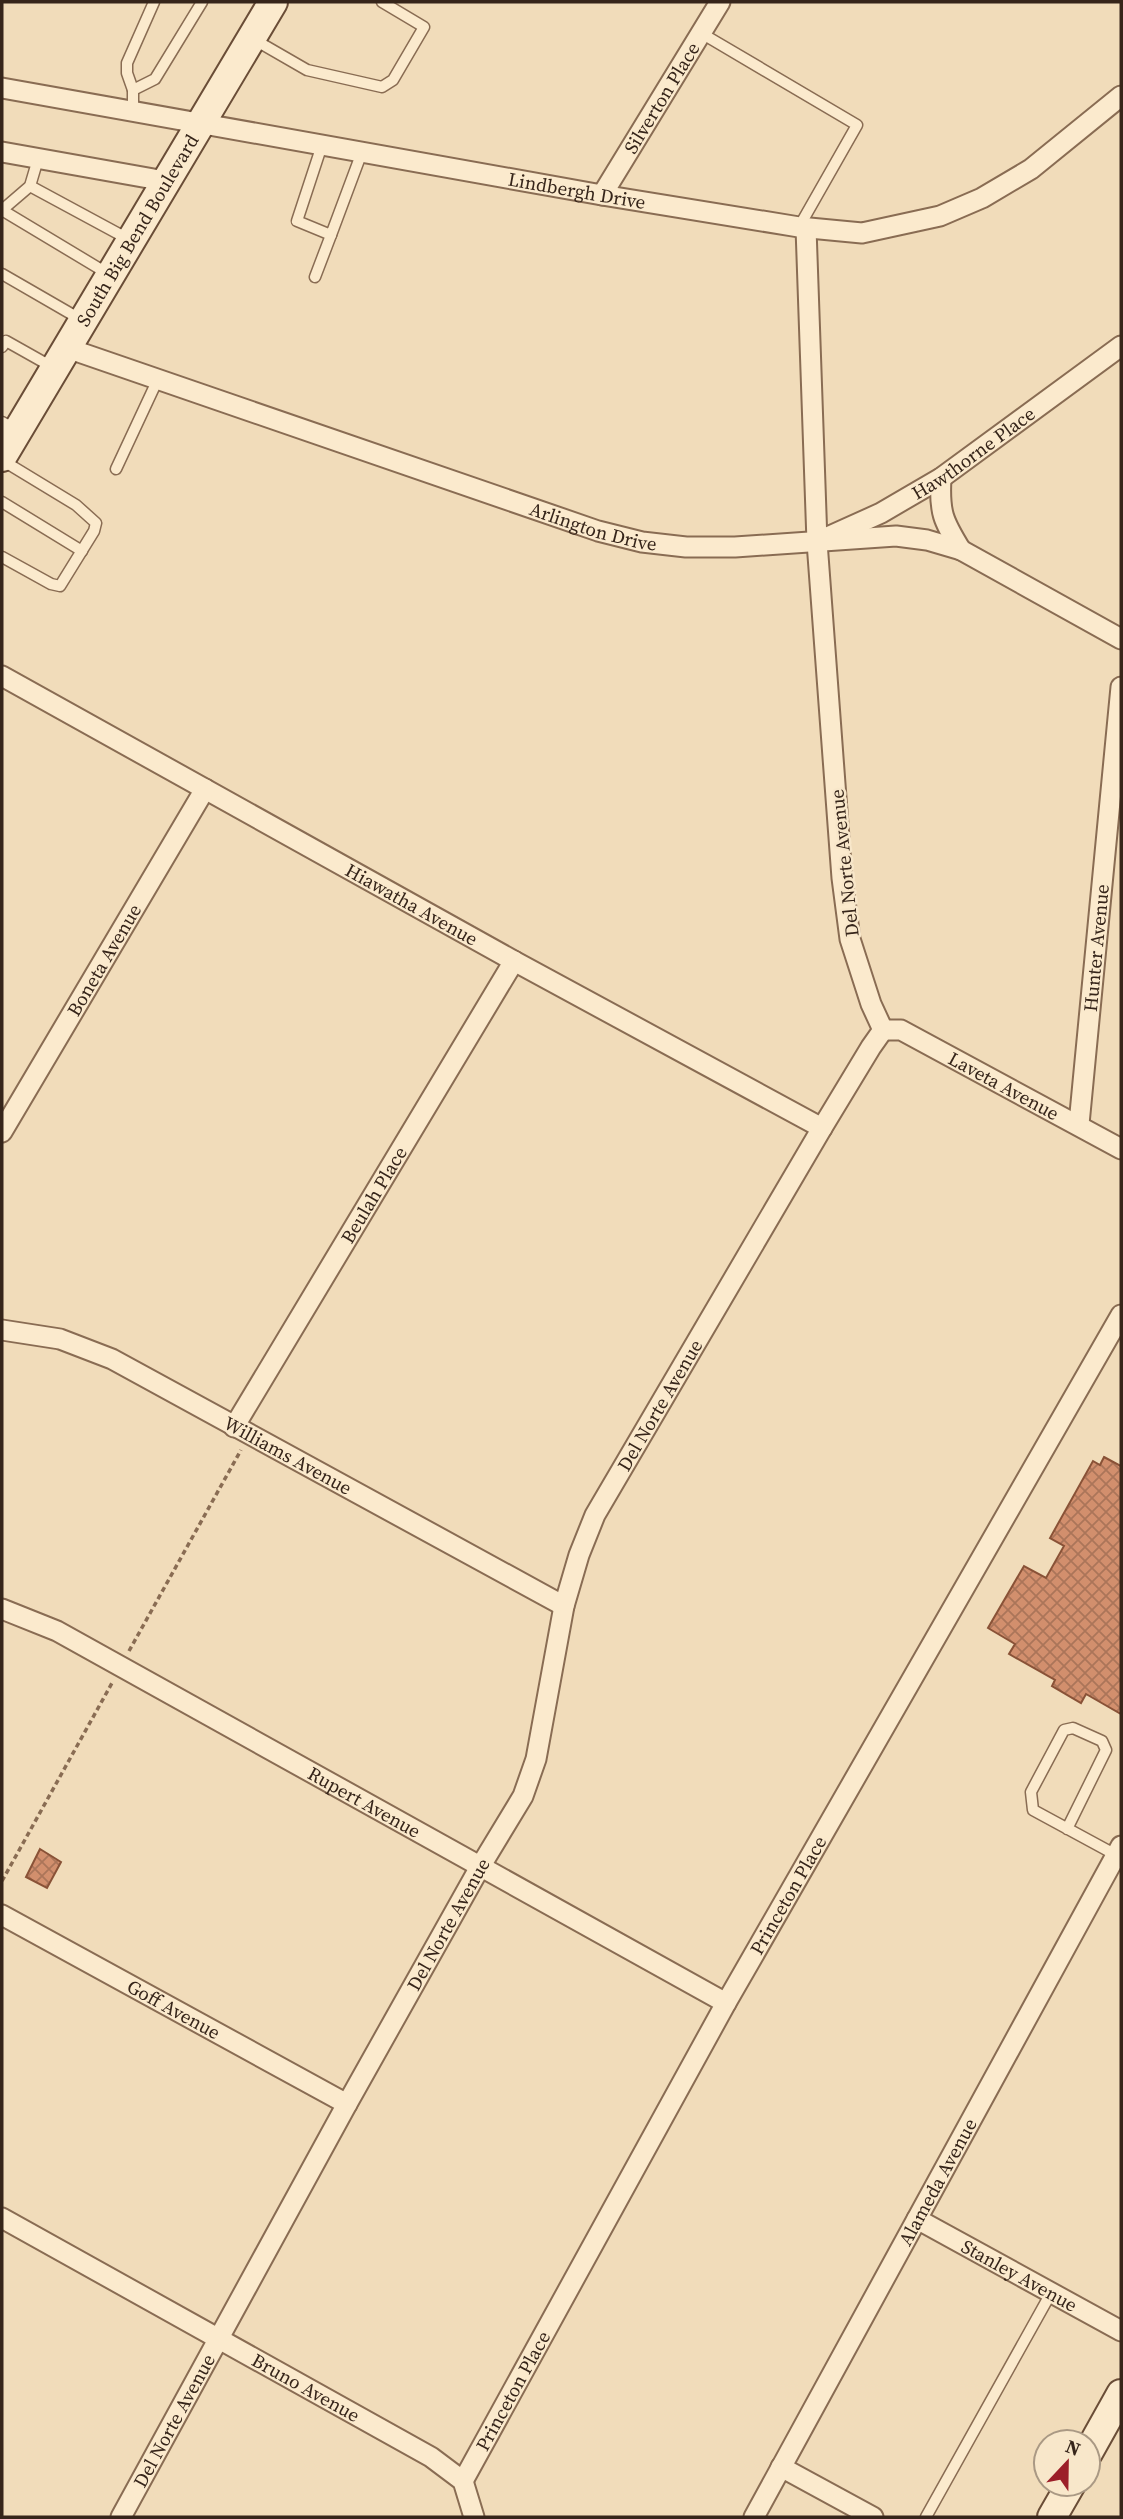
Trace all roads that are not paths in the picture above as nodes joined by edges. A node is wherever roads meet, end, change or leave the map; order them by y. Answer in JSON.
{"nodes":[{"id":1,"x":154,"y":2,"type":"edge"},
{"id":2,"x":202,"y":2,"type":"edge"},
{"id":3,"x":273,"y":2,"type":"edge"},
{"id":4,"x":382,"y":2,"type":"edge"},
{"id":5,"x":720,"y":2,"type":"edge"},
{"id":6,"x":701,"y":33,"type":"junction"},
{"id":7,"x":251,"y":38,"type":"junction"},
{"id":8,"x":2,"y":88,"type":"edge"},
{"id":9,"x":133,"y":90,"type":"junction"},
{"id":10,"x":1121,"y":96,"type":"edge"},
{"id":11,"x":133,"y":111,"type":"junction"},
{"id":12,"x":200,"y":124,"type":"junction"},
{"id":13,"x":322,"y":145,"type":"junction"},
{"id":14,"x":2,"y":152,"type":"edge"},
{"id":15,"x":362,"y":152,"type":"junction"},
{"id":16,"x":38,"y":159,"type":"junction"},
{"id":17,"x":165,"y":181,"type":"junction"},
{"id":18,"x":30,"y":186,"type":"junction"},
{"id":19,"x":601,"y":195,"type":"junction"},
{"id":20,"x":2,"y":210,"type":"edge"},
{"id":21,"x":802,"y":228,"type":"junction"},
{"id":22,"x":331,"y":235,"type":"junction"},
{"id":23,"x":131,"y":240,"type":"junction"},
{"id":24,"x":2,"y":274,"type":"edge"},
{"id":25,"x":110,"y":275,"type":"junction"},
{"id":26,"x":315,"y":277,"type":"dead end"},
{"id":27,"x":83,"y":321,"type":"junction"},
{"id":28,"x":3,"y":342,"type":"edge"},
{"id":29,"x":1121,"y":346,"type":"edge"},
{"id":30,"x":61,"y":358,"type":"junction"},
{"id":31,"x":158,"y":379,"type":"junction"},
{"id":32,"x":10,"y":426,"type":"edge"},
{"id":33,"x":2,"y":458,"type":"edge"},
{"id":34,"x":116,"y":469,"type":"dead end"},
{"id":35,"x":941,"y":478,"type":"junction"},
{"id":36,"x":2,"y":502,"type":"edge"},
{"id":37,"x":817,"y":542,"type":"junction"},
{"id":38,"x":961,"y":550,"type":"junction"},
{"id":39,"x":82,"y":551,"type":"junction"},
{"id":40,"x":2,"y":557,"type":"edge"},
{"id":41,"x":1121,"y":639,"type":"edge"},
{"id":42,"x":2,"y":676,"type":"edge"},
{"id":43,"x":1121,"y":687,"type":"edge"},
{"id":44,"x":205,"y":789,"type":"junction"},
{"id":45,"x":514,"y":961,"type":"junction"},
{"id":46,"x":883,"y":1030,"type":"junction"},
{"id":47,"x":1079,"y":1124,"type":"junction"},
{"id":48,"x":822,"y":1128,"type":"junction"},
{"id":49,"x":2,"y":1132,"type":"edge"},
{"id":50,"x":1121,"y":1149,"type":"edge"},
{"id":51,"x":1121,"y":1315,"type":"edge"},
{"id":52,"x":2,"y":1330,"type":"edge"},
{"id":53,"x":234,"y":1427,"type":"junction"},
{"id":54,"x":564,"y":1606,"type":"junction"},
{"id":55,"x":2,"y":1609,"type":"edge"},
{"id":56,"x":1067,"y":1829,"type":"junction"},
{"id":57,"x":1119,"y":1851,"type":"edge"},
{"id":58,"x":480,"y":1867,"type":"junction"},
{"id":59,"x":2,"y":1915,"type":"edge"},
{"id":60,"x":726,"y":2003,"type":"junction"},
{"id":61,"x":347,"y":2104,"type":"junction"},
{"id":62,"x":2,"y":2218,"type":"edge"},
{"id":63,"x":917,"y":2220,"type":"junction"},
{"id":64,"x":1051,"y":2293,"type":"junction"},
{"id":65,"x":1121,"y":2331,"type":"edge"},
{"id":66,"x":219,"y":2338,"type":"junction"},
{"id":67,"x":1121,"y":2394,"type":"edge"},
{"id":68,"x":1102,"y":2428,"type":"edge"},
{"id":69,"x":781,"y":2467,"type":"junction"},
{"id":70,"x":463,"y":2481,"type":"junction"},
{"id":71,"x":1062,"y":2498,"type":"edge"},
{"id":72,"x":121,"y":2517,"type":"edge"},
{"id":73,"x":474,"y":2517,"type":"edge"},
{"id":74,"x":754,"y":2517,"type":"edge"},
{"id":75,"x":873,"y":2517,"type":"edge"},
{"id":76,"x":926,"y":2517,"type":"edge"},
{"id":77,"x":1052,"y":2517,"type":"edge"}],
"edges":[{"from":1,"to":9,"type":"lane"},
{"from":2,"to":9,"type":"lane"},
{"from":3,"to":7,"type":"main road","name":"South Big Bend Boulevard"},
{"from":4,"to":7,"type":"lane"},
{"from":5,"to":6,"type":"street","name":"Silverton Place"},
{"from":6,"to":19,"type":"street","name":"Silverton Place"},
{"from":6,"to":21,"type":"lane"},
{"from":7,"to":12,"type":"main road","name":"South Big Bend Boulevard"},
{"from":8,"to":11,"type":"street","name":"Lindbergh Drive"},
{"from":9,"to":11,"type":"lane"},
{"from":10,"to":21,"type":"street","name":"Lindbergh Drive"},
{"from":11,"to":12,"type":"street","name":"Lindbergh Drive"},
{"from":12,"to":13,"type":"street","name":"Lindbergh Drive"},
{"from":12,"to":17,"type":"main road","name":"South Big Bend Boulevard"},
{"from":13,"to":15,"type":"street","name":"Lindbergh Drive"},
{"from":13,"to":22,"type":"lane"},
{"from":14,"to":16,"type":"street"},
{"from":15,"to":19,"type":"street","name":"Lindbergh Drive"},
{"from":15,"to":22,"type":"lane"},
{"from":16,"to":17,"type":"street"},
{"from":16,"to":18,"type":"lane"},
{"from":17,"to":23,"type":"main road","name":"South Big Bend Boulevard"},
{"from":18,"to":20,"type":"lane"},
{"from":18,"to":23,"type":"lane"},
{"from":19,"to":21,"type":"street","name":"Lindbergh Drive"},
{"from":20,"to":25,"type":"lane"},
{"from":21,"to":37,"type":"street","name":"Del Norte Avenue"},
{"from":22,"to":26,"type":"lane"},
{"from":23,"to":25,"type":"main road","name":"South Big Bend Boulevard"},
{"from":24,"to":27,"type":"lane"},
{"from":25,"to":27,"type":"main road","name":"South Big Bend Boulevard"},
{"from":27,"to":30,"type":"main road","name":"South Big Bend Boulevard"},
{"from":28,"to":30,"type":"lane"},
{"from":29,"to":35,"type":"street","name":"Hawthorne Place"},
{"from":30,"to":31,"type":"street","name":"Arlington Drive"},
{"from":30,"to":32,"type":"main road","name":"South Big Bend Boulevard"},
{"from":31,"to":34,"type":"lane"},
{"from":31,"to":37,"type":"street","name":"Arlington Drive"},
{"from":32,"to":33,"type":"main road","name":"South Big Bend Boulevard"},
{"from":33,"to":39,"type":"lane"},
{"from":35,"to":37,"type":"street","name":"Hawthorne Place"},
{"from":35,"to":38,"type":"street"},
{"from":36,"to":39,"type":"lane"},
{"from":37,"to":38,"type":"street","name":"Arlington Drive"},
{"from":37,"to":46,"type":"street","name":"Del Norte Avenue"},
{"from":38,"to":41,"type":"street","name":"Arlington Drive"},
{"from":39,"to":40,"type":"lane"},
{"from":42,"to":44,"type":"street","name":"Hiawatha Avenue"},
{"from":43,"to":47,"type":"street","name":"Hunter Avenue"},
{"from":44,"to":45,"type":"street","name":"Hiawatha Avenue"},
{"from":44,"to":49,"type":"street","name":"Boneta Avenue"},
{"from":45,"to":48,"type":"street","name":"Hiawatha Avenue"},
{"from":45,"to":53,"type":"street","name":"Beulah Place"},
{"from":46,"to":47,"type":"street","name":"Laveta Avenue"},
{"from":46,"to":48,"type":"street","name":"Del Norte Avenue"},
{"from":47,"to":50,"type":"street","name":"Laveta Avenue"},
{"from":48,"to":54,"type":"street","name":"Del Norte Avenue"},
{"from":51,"to":60,"type":"street","name":"Princeton Place"},
{"from":52,"to":53,"type":"street","name":"Williams Avenue"},
{"from":53,"to":54,"type":"street","name":"Williams Avenue"},
{"from":54,"to":58,"type":"street","name":"Del Norte Avenue"},
{"from":55,"to":58,"type":"street","name":"Rupert Avenue"},
{"from":56,"to":56,"type":"lane"},
{"from":56,"to":57,"type":"lane"},
{"from":57,"to":63,"type":"street","name":"Alameda Avenue"},
{"from":58,"to":60,"type":"street","name":"Rupert Avenue"},
{"from":58,"to":61,"type":"street","name":"Del Norte Avenue"},
{"from":59,"to":61,"type":"street","name":"Goff Avenue"},
{"from":60,"to":70,"type":"street","name":"Princeton Place"},
{"from":61,"to":66,"type":"street","name":"Del Norte Avenue"},
{"from":62,"to":66,"type":"street","name":"Bruno Avenue"},
{"from":63,"to":64,"type":"street","name":"Stanley Avenue"},
{"from":63,"to":69,"type":"street","name":"Alameda Avenue"},
{"from":64,"to":65,"type":"street","name":"Stanley Avenue"},
{"from":64,"to":76,"type":"lane"},
{"from":66,"to":70,"type":"street","name":"Bruno Avenue"},
{"from":66,"to":72,"type":"street","name":"Del Norte Avenue"},
{"from":67,"to":68,"type":"main road"},
{"from":69,"to":74,"type":"street","name":"Alameda Avenue"},
{"from":69,"to":75,"type":"street"},
{"from":70,"to":73,"type":"street"},
{"from":71,"to":77,"type":"main road"}]}
